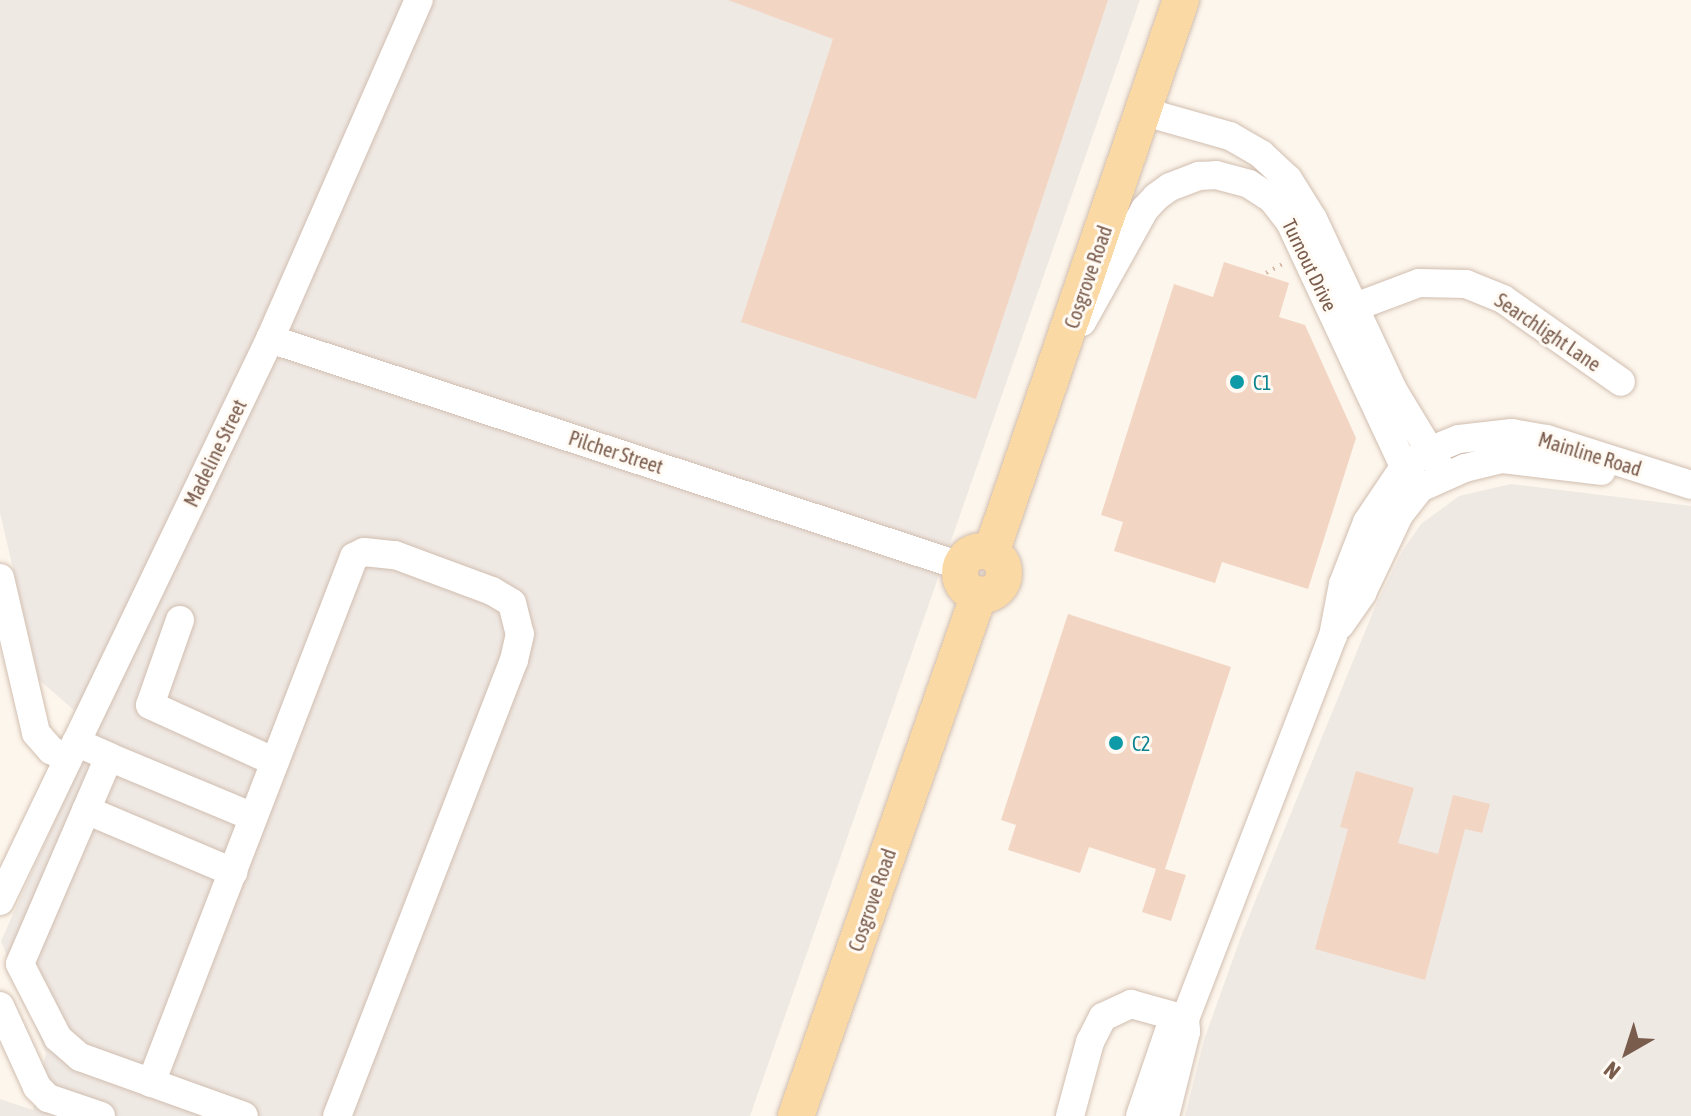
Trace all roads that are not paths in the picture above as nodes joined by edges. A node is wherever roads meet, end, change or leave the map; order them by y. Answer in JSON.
{"nodes":[{"id":1,"x":419,"y":0,"type":"edge"},
{"id":2,"x":1181,"y":0,"type":"edge"},
{"id":3,"x":1145,"y":112,"type":"junction"},
{"id":4,"x":1345,"y":311,"type":"junction"},
{"id":5,"x":270,"y":339,"type":"junction"},
{"id":6,"x":1059,"y":361,"type":"junction"},
{"id":7,"x":1621,"y":382,"type":"dead end"},
{"id":8,"x":1429,"y":451,"type":"junction"},
{"id":9,"x":1423,"y":477,"type":"junction"},
{"id":10,"x":1686,"y":484,"type":"edge"},
{"id":11,"x":977,"y":571,"type":"junction"},
{"id":12,"x":0,"y":578,"type":"edge"},
{"id":13,"x":180,"y":620,"type":"dead end"},
{"id":14,"x":72,"y":751,"type":"junction"},
{"id":15,"x":109,"y":757,"type":"junction"},
{"id":16,"x":275,"y":762,"type":"junction"},
{"id":17,"x":86,"y":810,"type":"junction"},
{"id":18,"x":253,"y":817,"type":"junction"},
{"id":19,"x":233,"y":872,"type":"junction"},
{"id":20,"x":0,"y":901,"type":"edge"},
{"id":21,"x":0,"y":1006,"type":"edge"},
{"id":22,"x":1185,"y":1019,"type":"junction"},
{"id":23,"x":151,"y":1083,"type":"junction"},
{"id":24,"x":84,"y":1113,"type":"edge"},
{"id":25,"x":244,"y":1116,"type":"edge"},
{"id":26,"x":337,"y":1116,"type":"edge"},
{"id":27,"x":796,"y":1116,"type":"edge"},
{"id":28,"x":1070,"y":1116,"type":"edge"},
{"id":29,"x":1140,"y":1116,"type":"edge"},
{"id":30,"x":1165,"y":1116,"type":"edge"}],
"edges":[{"from":1,"to":5,"type":"street","name":"Madeline Street"},
{"from":2,"to":3,"type":"main road","name":"Cosgrove Road"},
{"from":3,"to":4,"type":"street","name":"Turnout Drive"},
{"from":3,"to":6,"type":"main road","name":"Cosgrove Road"},
{"from":4,"to":6,"type":"street","name":"Turnout Drive"},
{"from":4,"to":7,"type":"street","name":"Searchlight Lane"},
{"from":4,"to":8,"type":"street","name":"Turnout Drive"},
{"from":4,"to":9,"type":"street","name":"Turnout Drive"},
{"from":5,"to":11,"type":"street","name":"Pilcher Street"},
{"from":5,"to":14,"type":"street","name":"Madeline Street"},
{"from":6,"to":11,"type":"main road","name":"Cosgrove Road"},
{"from":8,"to":9,"type":"street","name":"Turnout Drive"},
{"from":8,"to":10,"type":"street","name":"Mainline Road"},
{"from":9,"to":10,"type":"street","name":"Mainline Road"},
{"from":9,"to":22,"type":"street"},
{"from":11,"to":27,"type":"main road","name":"Cosgrove Road"},
{"from":12,"to":14,"type":"street"},
{"from":13,"to":16,"type":"street"},
{"from":14,"to":15,"type":"street"},
{"from":14,"to":20,"type":"street","name":"Madeline Street"},
{"from":15,"to":17,"type":"street"},
{"from":15,"to":18,"type":"street"},
{"from":16,"to":18,"type":"street"},
{"from":16,"to":26,"type":"street"},
{"from":17,"to":19,"type":"street"},
{"from":17,"to":23,"type":"street"},
{"from":18,"to":19,"type":"street"},
{"from":19,"to":23,"type":"street"},
{"from":21,"to":24,"type":"street"},
{"from":22,"to":28,"type":"street"},
{"from":22,"to":29,"type":"street"},
{"from":22,"to":30,"type":"street"},
{"from":23,"to":25,"type":"street"}]}
